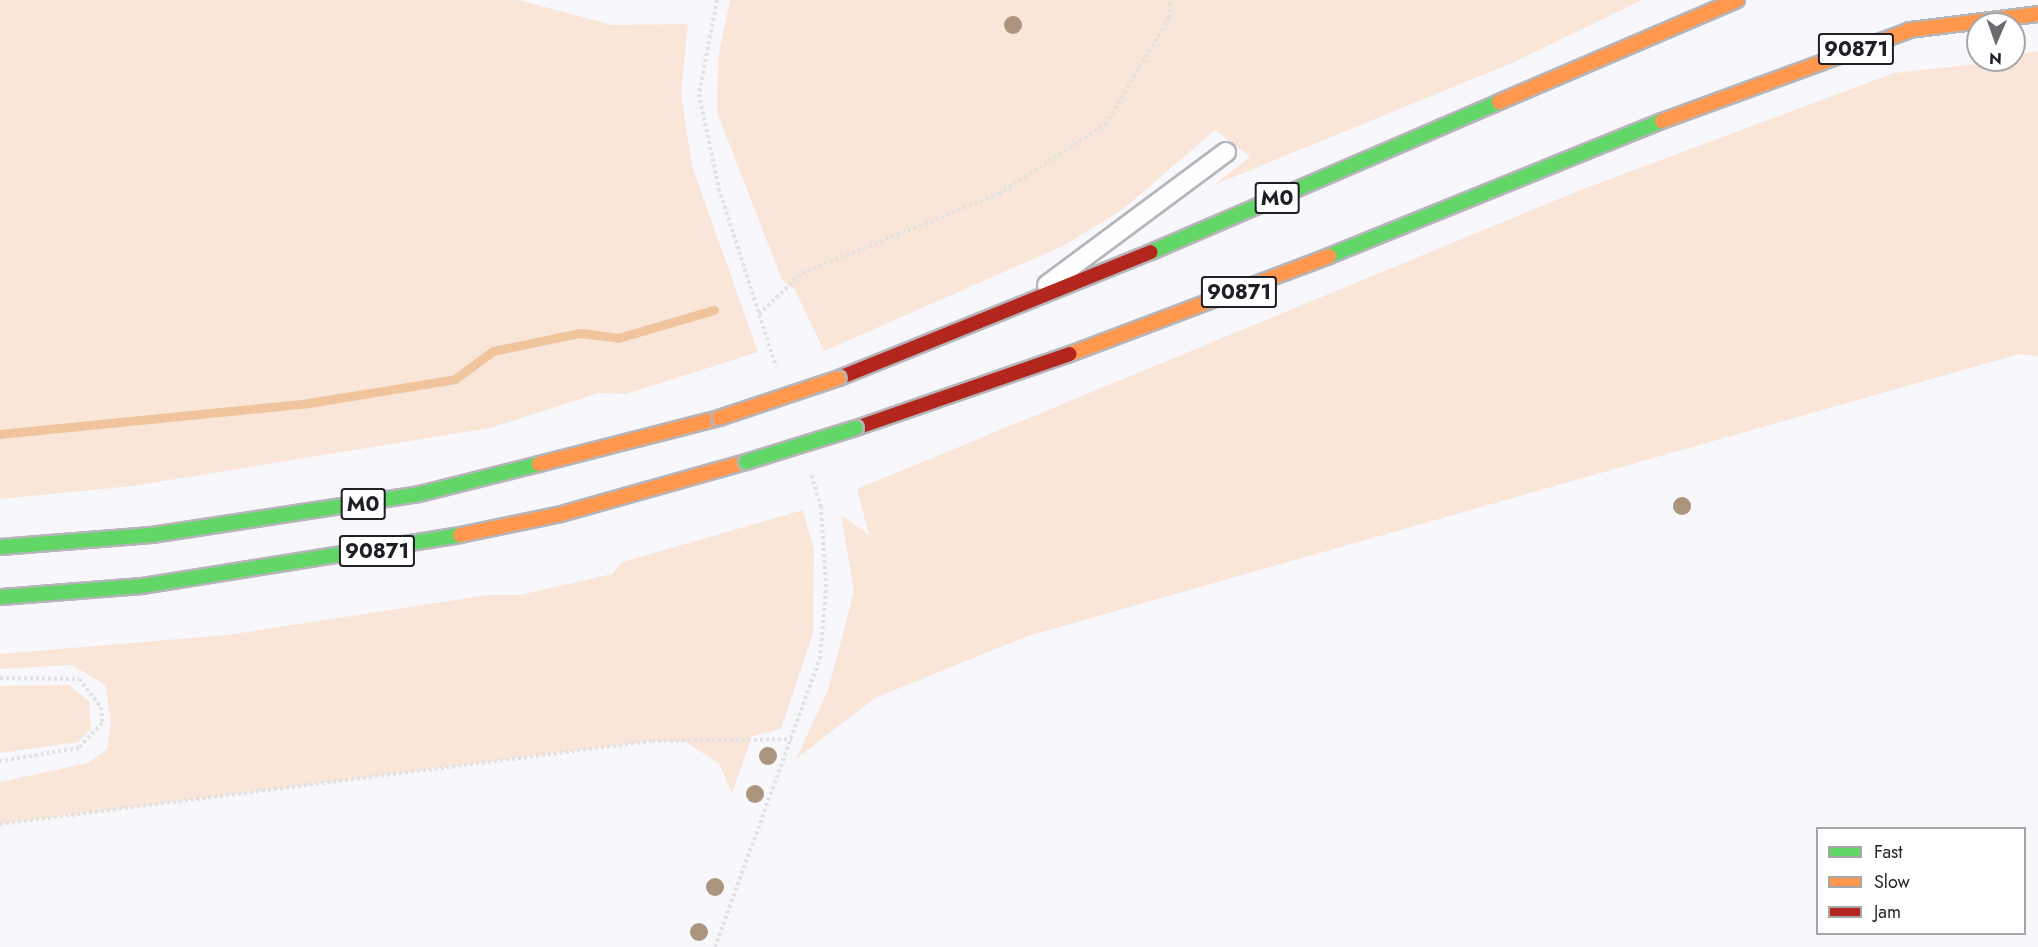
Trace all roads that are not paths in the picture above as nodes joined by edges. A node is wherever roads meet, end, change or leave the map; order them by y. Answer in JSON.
{"nodes":[{"id":1,"x":1737,"y":0,"type":"edge"},
{"id":2,"x":2038,"y":14,"type":"edge"},
{"id":3,"x":1226,"y":152,"type":"dead end"},
{"id":4,"x":1004,"y":315,"type":"junction"},
{"id":5,"x":0,"y":547,"type":"edge"},
{"id":6,"x":0,"y":597,"type":"edge"}],
"edges":[{"from":1,"to":4,"type":"highway","number":"M0"},
{"from":2,"to":6,"type":"highway","number":"90871","bridge":true},
{"from":3,"to":4,"type":"lane"},
{"from":4,"to":5,"type":"highway","number":"M0","bridge":true}]}
